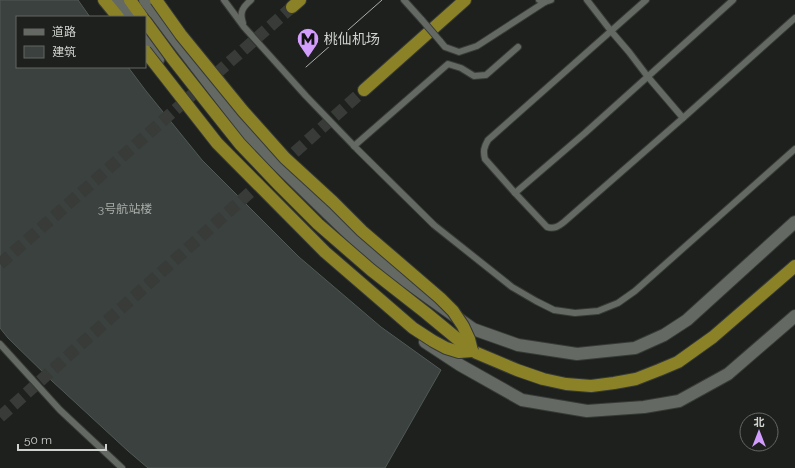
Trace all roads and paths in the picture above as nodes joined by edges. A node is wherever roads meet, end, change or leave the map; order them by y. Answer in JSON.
{"nodes":[{"id":1,"x":104,"y":0,"type":"edge"},
{"id":2,"x":118,"y":0,"type":"edge"},
{"id":3,"x":130,"y":0,"type":"edge"},
{"id":4,"x":145,"y":0,"type":"edge"},
{"id":5,"x":156,"y":0,"type":"edge"},
{"id":6,"x":224,"y":0,"type":"edge"},
{"id":7,"x":251,"y":0,"type":"edge"},
{"id":8,"x":404,"y":0,"type":"edge"},
{"id":9,"x":465,"y":0,"type":"edge"},
{"id":10,"x":587,"y":0,"type":"edge"},
{"id":11,"x":646,"y":0,"type":"edge"},
{"id":12,"x":733,"y":0,"type":"edge"},
{"id":13,"x":545,"y":1,"type":"edge"},
{"id":14,"x":117,"y":16,"type":"edge"},
{"id":15,"x":128,"y":16,"type":"edge"},
{"id":16,"x":141,"y":16,"type":"edge"},
{"id":17,"x":795,"y":18,"type":"edge"},
{"id":18,"x":146,"y":22,"type":"edge"},
{"id":19,"x":244,"y":27,"type":"junction"},
{"id":20,"x":611,"y":31,"type":"junction"},
{"id":21,"x":146,"y":43,"type":"edge"},
{"id":22,"x":518,"y":47,"type":"dead end"},
{"id":23,"x":146,"y":53,"type":"edge"},
{"id":24,"x":648,"y":77,"type":"junction"},
{"id":25,"x":364,"y":90,"type":"tunnel mouth"},
{"id":26,"x":683,"y":118,"type":"junction"},
{"id":27,"x":354,"y":146,"type":"junction"},
{"id":28,"x":795,"y":149,"type":"edge"},
{"id":29,"x":515,"y":193,"type":"junction"},
{"id":30,"x":795,"y":222,"type":"edge"},
{"id":31,"x":795,"y":266,"type":"edge"},
{"id":32,"x":795,"y":316,"type":"edge"},
{"id":33,"x":0,"y":344,"type":"edge"},
{"id":34,"x":472,"y":351,"type":"junction"},
{"id":35,"x":122,"y":468,"type":"edge"}],
"edges":[{"from":1,"to":14,"type":"highway"},
{"from":2,"to":15,"type":"street"},
{"from":3,"to":16,"type":"highway"},
{"from":4,"to":30,"type":"street"},
{"from":5,"to":34,"type":"highway","bridge":true},
{"from":6,"to":19,"type":"lane"},
{"from":7,"to":19,"type":"lane"},
{"from":8,"to":13,"type":"lane","bridge":true},
{"from":9,"to":25,"type":"highway"},
{"from":10,"to":20,"type":"lane"},
{"from":11,"to":20,"type":"lane"},
{"from":12,"to":24,"type":"lane"},
{"from":17,"to":26,"type":"lane"},
{"from":18,"to":34,"type":"highway","bridge":true},
{"from":19,"to":27,"type":"lane"},
{"from":20,"to":24,"type":"lane"},
{"from":20,"to":29,"type":"lane"},
{"from":21,"to":32,"type":"street"},
{"from":22,"to":27,"type":"lane"},
{"from":23,"to":34,"type":"highway","bridge":true},
{"from":24,"to":26,"type":"lane"},
{"from":24,"to":29,"type":"lane"},
{"from":26,"to":29,"type":"lane"},
{"from":27,"to":28,"type":"lane"},
{"from":31,"to":34,"type":"highway"},
{"from":33,"to":35,"type":"lane"}]}
